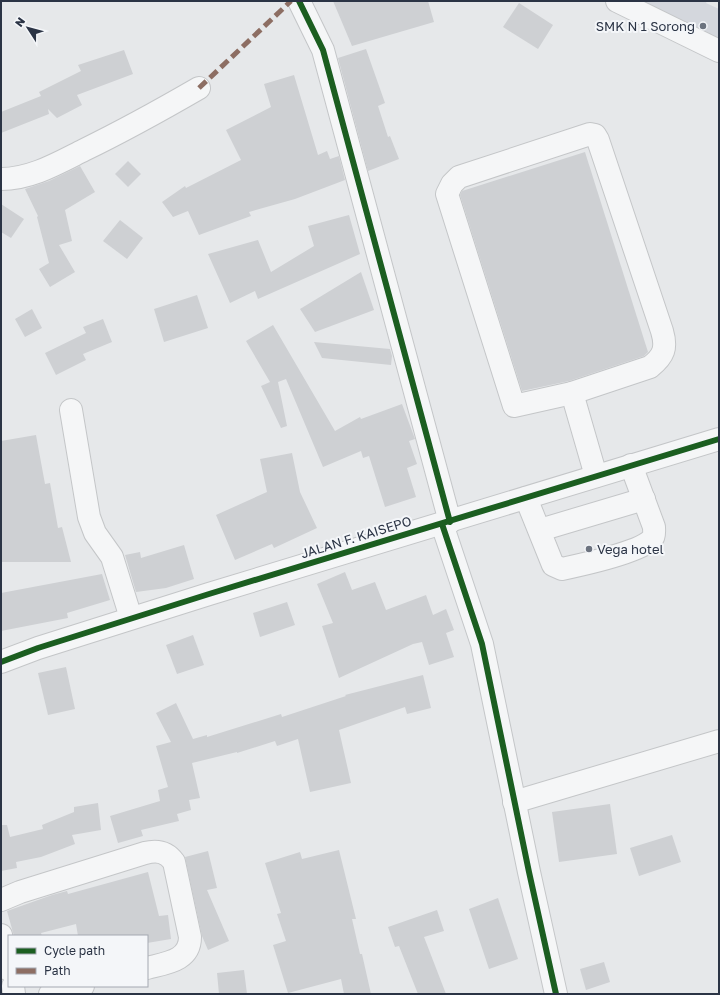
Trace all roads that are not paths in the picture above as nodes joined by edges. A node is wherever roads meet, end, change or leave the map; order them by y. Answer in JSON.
{"nodes":[{"id":1,"x":300,"y":1,"type":"edge"},
{"id":2,"x":617,"y":1,"type":"edge"},
{"id":3,"x":719,"y":51,"type":"edge"},
{"id":4,"x":199,"y":88,"type":"dead end"},
{"id":5,"x":1,"y":179,"type":"edge"},
{"id":6,"x":572,"y":393,"type":"junction"},
{"id":7,"x":71,"y":410,"type":"dead end"},
{"id":8,"x":719,"y":439,"type":"edge"},
{"id":9,"x":631,"y":465,"type":"junction"},
{"id":10,"x":596,"y":476,"type":"junction"},
{"id":11,"x":526,"y":498,"type":"junction"},
{"id":12,"x":644,"y":499,"type":"junction"},
{"id":13,"x":446,"y":523,"type":"junction"},
{"id":14,"x":540,"y":530,"type":"junction"},
{"id":15,"x":131,"y":618,"type":"junction"},
{"id":16,"x":1,"y":662,"type":"edge"},
{"id":17,"x":719,"y":741,"type":"edge"},
{"id":18,"x":514,"y":802,"type":"junction"},
{"id":19,"x":1,"y":900,"type":"edge"},
{"id":20,"x":1,"y":935,"type":"edge"},
{"id":21,"x":8,"y":966,"type":"edge"},
{"id":22,"x":148,"y":968,"type":"edge"},
{"id":23,"x":79,"y":987,"type":"edge"},
{"id":24,"x":50,"y":994,"type":"edge"},
{"id":25,"x":556,"y":994,"type":"edge"}],
"edges":[{"from":1,"to":13,"type":"street"},
{"from":2,"to":3,"type":"street"},
{"from":4,"to":5,"type":"street"},
{"from":6,"to":6,"type":"street"},
{"from":6,"to":10,"type":"street"},
{"from":7,"to":15,"type":"street"},
{"from":8,"to":9,"type":"street","name":"JALAN F. KAISEPO"},
{"from":9,"to":10,"type":"street","name":"JALAN F. KAISEPO"},
{"from":9,"to":12,"type":"street"},
{"from":10,"to":11,"type":"street","name":"JALAN F. KAISEPO"},
{"from":11,"to":13,"type":"street","name":"JALAN F. KAISEPO"},
{"from":11,"to":14,"type":"street"},
{"from":12,"to":14,"type":"street"},
{"from":12,"to":14,"type":"street"},
{"from":13,"to":15,"type":"street","name":"JALAN F. KAISEPO"},
{"from":13,"to":18,"type":"street"},
{"from":15,"to":16,"type":"street","name":"JALAN F. KAISEPO"},
{"from":17,"to":18,"type":"street"},
{"from":18,"to":25,"type":"street"},
{"from":19,"to":22,"type":"street"},
{"from":20,"to":21,"type":"street"},
{"from":23,"to":24,"type":"street"}]}
